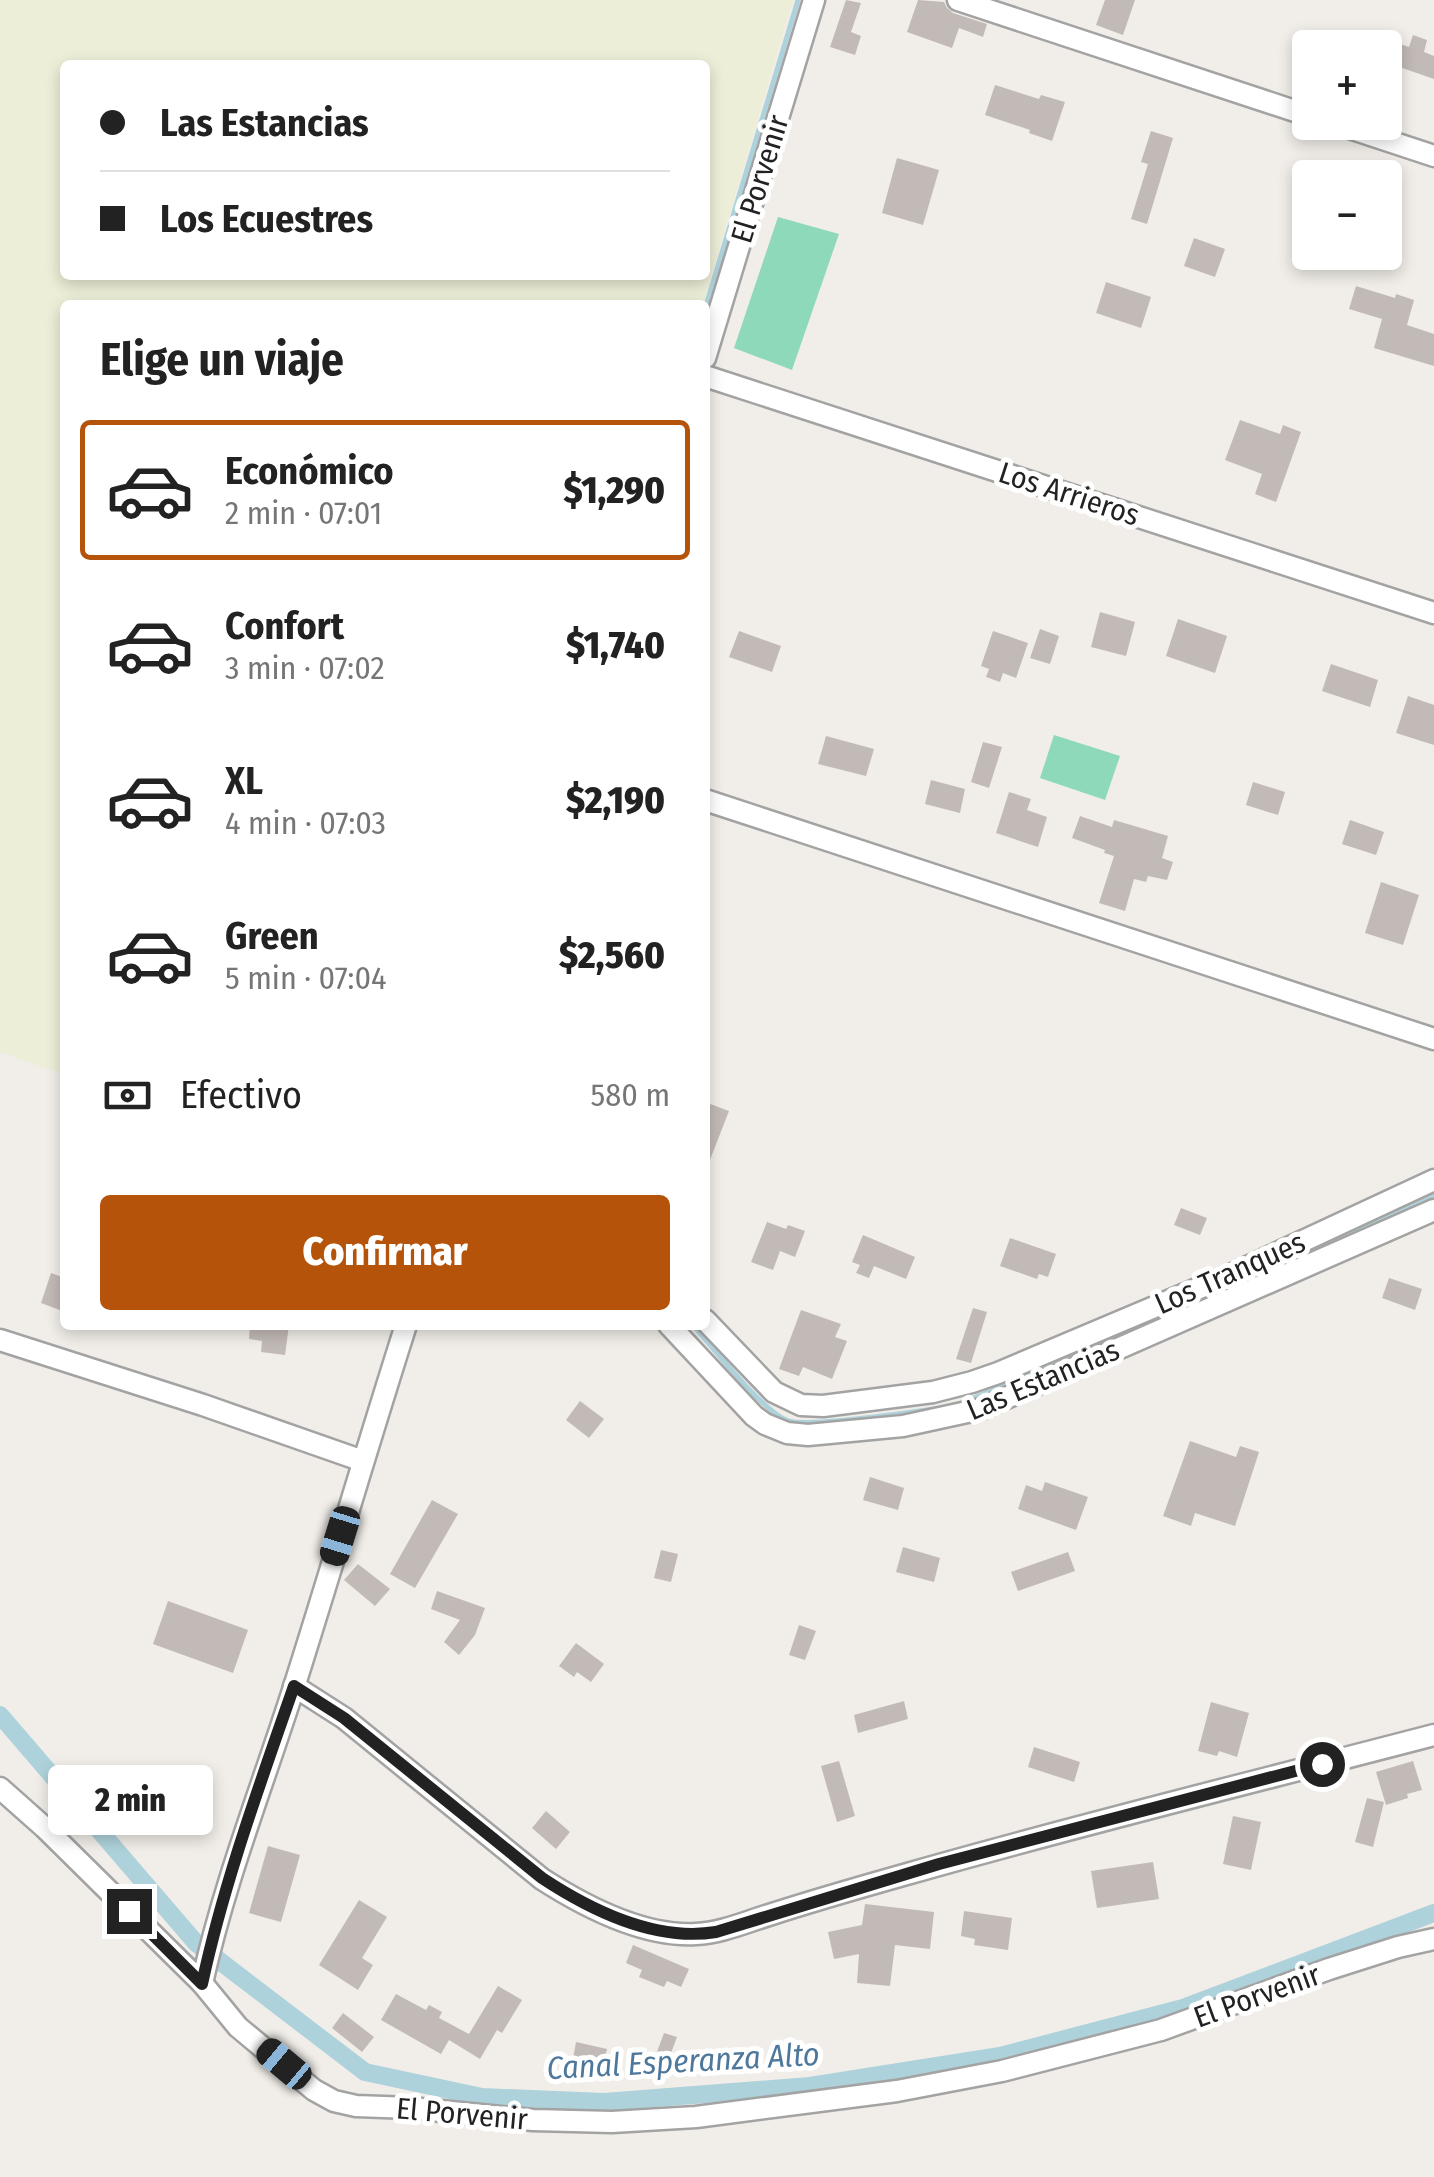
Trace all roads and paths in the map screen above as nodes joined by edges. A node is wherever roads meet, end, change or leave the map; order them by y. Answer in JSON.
{"nodes":[{"id":1,"x":814,"y":0,"type":"edge"},
{"id":2,"x":958,"y":0,"type":"edge"},
{"id":3,"x":1292,"y":110,"type":"edge"},
{"id":4,"x":1386,"y":140,"type":"edge"},
{"id":5,"x":1434,"y":156,"type":"edge"},
{"id":6,"x":710,"y":342,"type":"edge"},
{"id":7,"x":710,"y":378,"type":"edge"},
{"id":8,"x":1434,"y":613,"type":"edge"},
{"id":9,"x":710,"y":802,"type":"edge"},
{"id":10,"x":1434,"y":1040,"type":"edge"},
{"id":11,"x":1434,"y":1180,"type":"edge"},
{"id":12,"x":1434,"y":1210,"type":"edge"},
{"id":13,"x":710,"y":1325,"type":"edge"},
{"id":14,"x":404,"y":1330,"type":"edge"},
{"id":15,"x":674,"y":1330,"type":"edge"},
{"id":16,"x":0,"y":1340,"type":"edge"},
{"id":17,"x":1022,"y":1362,"type":"junction"},
{"id":18,"x":1032,"y":1386,"type":"junction"},
{"id":19,"x":363,"y":1461,"type":"junction"},
{"id":20,"x":294,"y":1686,"type":"junction"},
{"id":21,"x":1434,"y":1735,"type":"edge"},
{"id":22,"x":0,"y":1788,"type":"edge"},
{"id":23,"x":1434,"y":1939,"type":"edge"},
{"id":24,"x":202,"y":1984,"type":"junction"}],
"edges":[{"from":1,"to":6,"type":"street","name":"El Porvenir"},
{"from":2,"to":3,"type":"street"},
{"from":4,"to":5,"type":"street"},
{"from":7,"to":8,"type":"street","name":"Los Arrieros"},
{"from":9,"to":10,"type":"street"},
{"from":11,"to":17,"type":"street","name":"Los Tranques"},
{"from":12,"to":18,"type":"street","name":"Las Estancias"},
{"from":13,"to":17,"type":"street","name":"Los Tranques"},
{"from":14,"to":19,"type":"street"},
{"from":15,"to":18,"type":"street","name":"Las Estancias"},
{"from":16,"to":19,"type":"street"},
{"from":17,"to":18,"type":"street"},
{"from":19,"to":20,"type":"street"},
{"from":20,"to":21,"type":"street"},
{"from":20,"to":24,"type":"street"},
{"from":22,"to":24,"type":"street","name":"El Porvenir"},
{"from":23,"to":24,"type":"street","name":"El Porvenir"}]}
